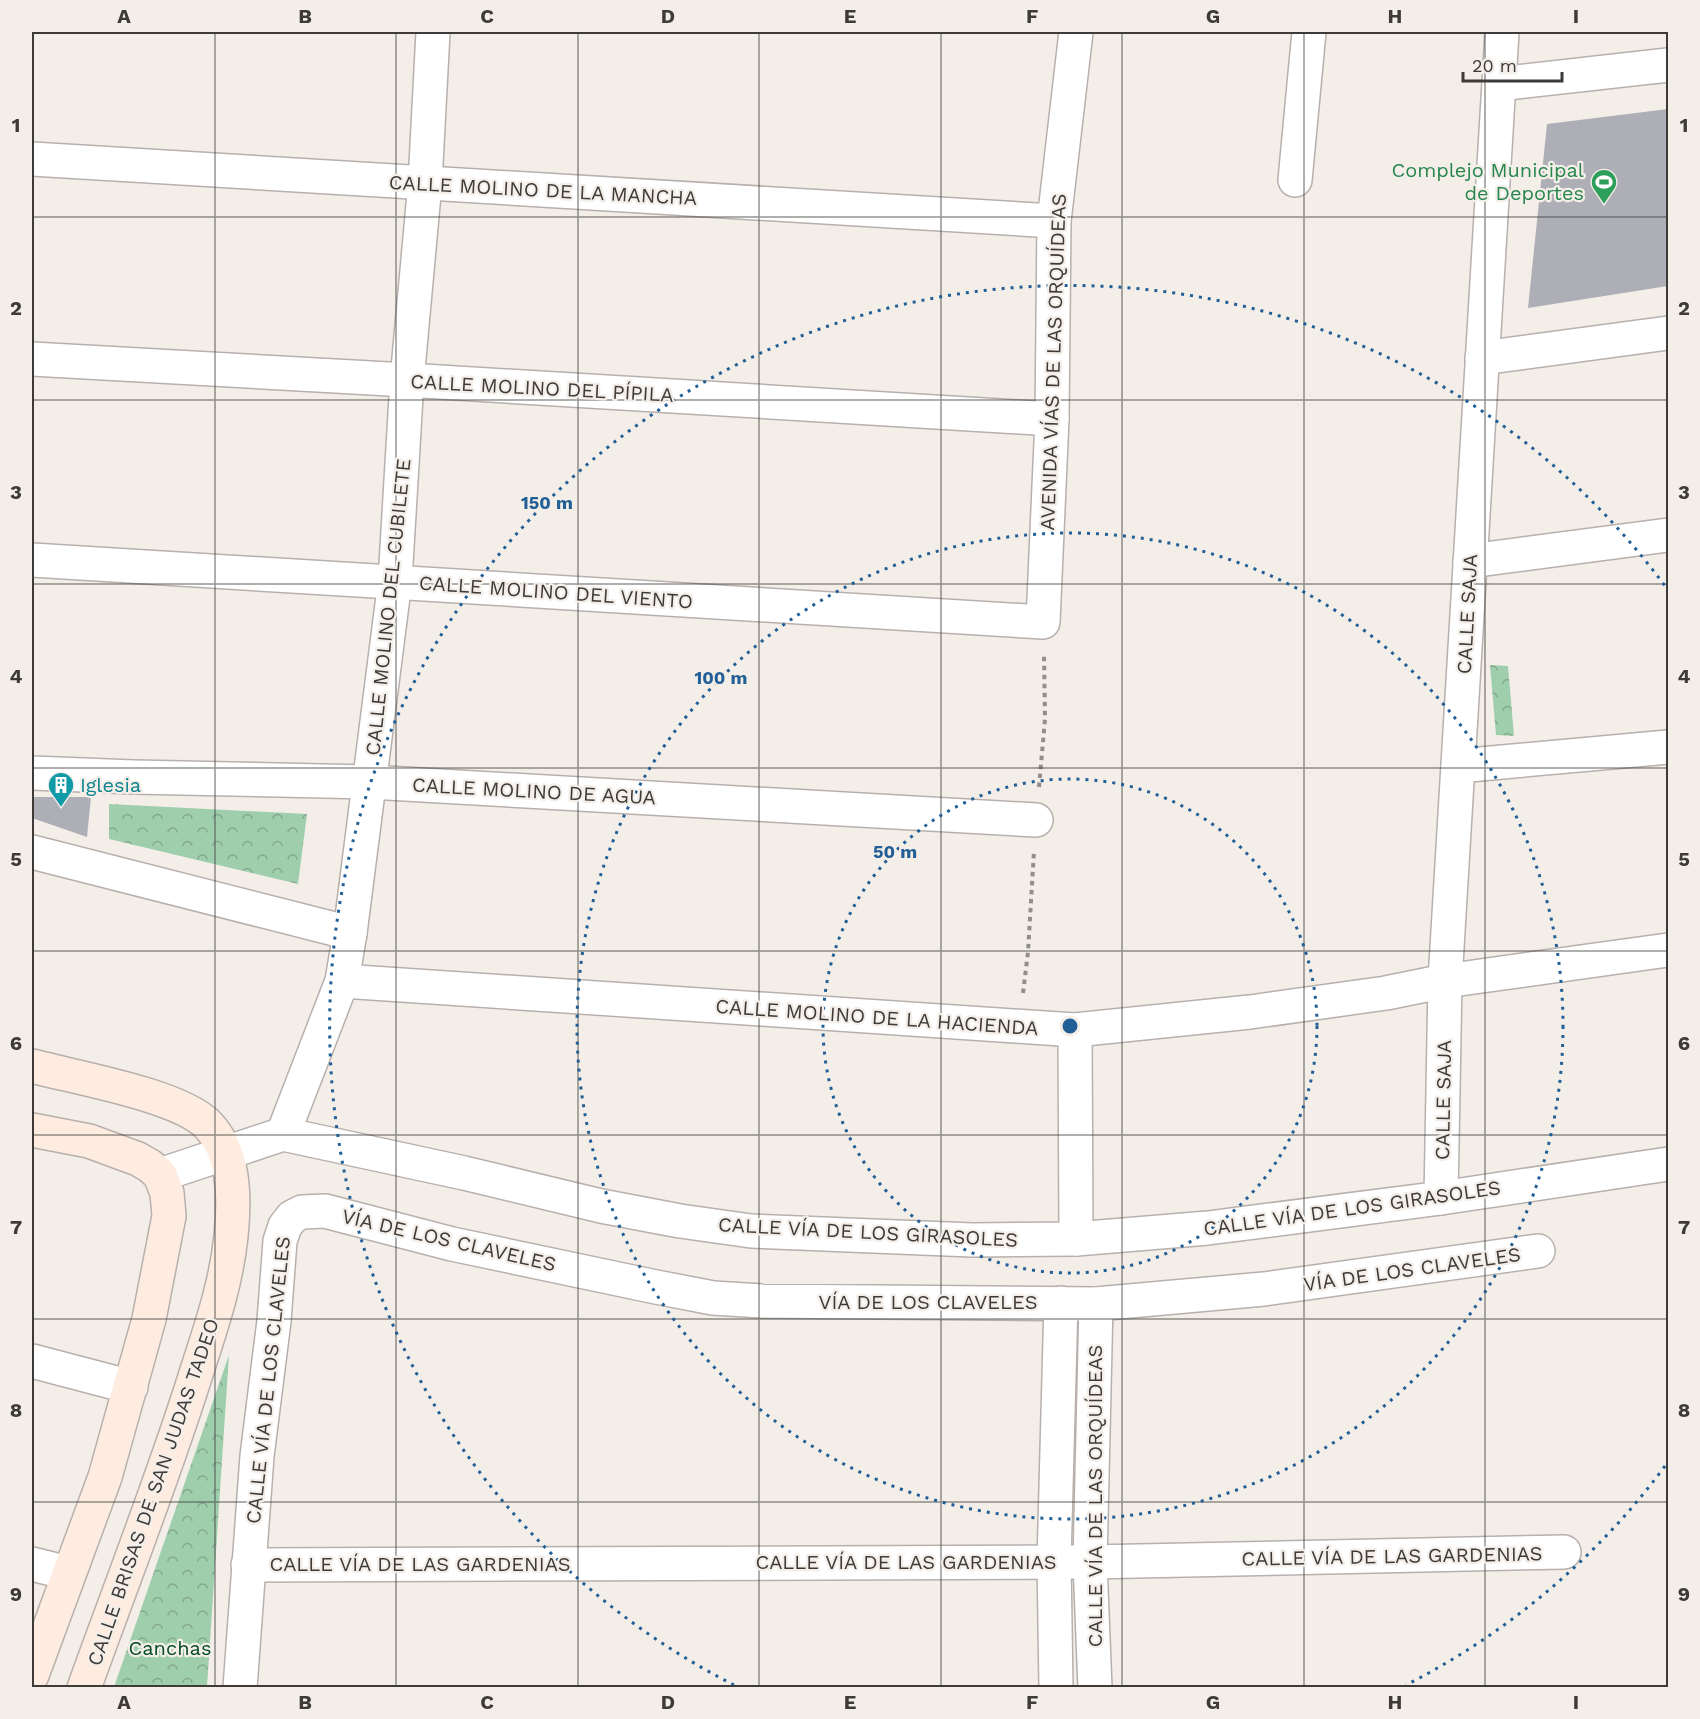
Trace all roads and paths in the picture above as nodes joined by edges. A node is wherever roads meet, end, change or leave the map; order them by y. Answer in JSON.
{"nodes":[{"id":1,"x":433,"y":32,"type":"edge"},
{"id":2,"x":1076,"y":32,"type":"edge"},
{"id":3,"x":1308,"y":32,"type":"edge"},
{"id":4,"x":1502,"y":32,"type":"edge"},
{"id":5,"x":1668,"y":65,"type":"edge"},
{"id":6,"x":1499,"y":84,"type":"junction"},
{"id":7,"x":32,"y":159,"type":"edge"},
{"id":8,"x":1295,"y":180,"type":"dead end"},
{"id":9,"x":426,"y":183,"type":"junction"},
{"id":10,"x":1054,"y":221,"type":"junction"},
{"id":11,"x":1668,"y":333,"type":"edge"},
{"id":12,"x":1482,"y":358,"type":"junction"},
{"id":13,"x":32,"y":359,"type":"edge"},
{"id":14,"x":408,"y":380,"type":"junction"},
{"id":15,"x":1052,"y":419,"type":"junction"},
{"id":16,"x":1668,"y":535,"type":"edge"},
{"id":17,"x":32,"y":560,"type":"edge"},
{"id":18,"x":1470,"y":561,"type":"junction"},
{"id":19,"x":395,"y":581,"type":"junction"},
{"id":20,"x":1044,"y":622,"type":"joint"},
{"id":21,"x":1668,"y":747,"type":"edge"},
{"id":22,"x":1458,"y":766,"type":"junction"},
{"id":23,"x":32,"y":773,"type":"edge"},
{"id":24,"x":370,"y":782,"type":"junction"},
{"id":25,"x":1036,"y":820,"type":"dead end"},
{"id":26,"x":32,"y":852,"type":"edge"},
{"id":27,"x":350,"y":933,"type":"junction"},
{"id":28,"x":1668,"y":950,"type":"edge"},
{"id":29,"x":342,"y":981,"type":"junction"},
{"id":30,"x":1445,"y":981,"type":"junction"},
{"id":31,"x":1074,"y":1030,"type":"junction"},
{"id":32,"x":32,"y":1066,"type":"edge"},
{"id":33,"x":32,"y":1130,"type":"edge"},
{"id":34,"x":284,"y":1134,"type":"junction"},
{"id":35,"x":226,"y":1154,"type":"junction"},
{"id":36,"x":1668,"y":1164,"type":"edge"},
{"id":37,"x":160,"y":1175,"type":"junction"},
{"id":38,"x":1441,"y":1198,"type":"junction"},
{"id":39,"x":325,"y":1211,"type":"joint"},
{"id":40,"x":1076,"y":1239,"type":"junction"},
{"id":41,"x":1538,"y":1251,"type":"dead end"},
{"id":42,"x":1061,"y":1303,"type":"junction"},
{"id":43,"x":1096,"y":1304,"type":"junction"},
{"id":44,"x":32,"y":1361,"type":"edge"},
{"id":45,"x":131,"y":1387,"type":"junction"},
{"id":46,"x":1564,"y":1552,"type":"dead end"},
{"id":47,"x":1054,"y":1562,"type":"junction"},
{"id":48,"x":1090,"y":1562,"type":"junction"},
{"id":49,"x":32,"y":1564,"type":"edge"},
{"id":50,"x":248,"y":1565,"type":"junction"},
{"id":51,"x":68,"y":1573,"type":"junction"},
{"id":52,"x":32,"y":1675,"type":"edge"},
{"id":53,"x":84,"y":1688,"type":"edge"},
{"id":54,"x":240,"y":1688,"type":"edge"},
{"id":55,"x":1056,"y":1688,"type":"edge"},
{"id":56,"x":1095,"y":1688,"type":"edge"}],
"edges":[{"from":1,"to":9,"type":"street","name":"CALLE MOLINO DEL CUBILETE"},
{"from":2,"to":10,"type":"street","name":"AVENIDA VÍAS DE LAS ORQUÍDEAS"},
{"from":3,"to":8,"type":"street"},
{"from":4,"to":6,"type":"street","name":"CALLE SAJA"},
{"from":5,"to":6,"type":"street"},
{"from":6,"to":12,"type":"street","name":"CALLE SAJA"},
{"from":7,"to":9,"type":"street","name":"CALLE MOLINO DE LA MANCHA"},
{"from":9,"to":10,"type":"street","name":"CALLE MOLINO DE LA MANCHA"},
{"from":9,"to":14,"type":"street","name":"CALLE MOLINO DEL CUBILETE"},
{"from":10,"to":15,"type":"street","name":"AVENIDA VÍAS DE LAS ORQUÍDEAS"},
{"from":11,"to":12,"type":"street"},
{"from":12,"to":18,"type":"street","name":"CALLE SAJA"},
{"from":13,"to":14,"type":"street","name":"CALLE MOLINO DEL PÍPILA"},
{"from":14,"to":15,"type":"street","name":"CALLE MOLINO DEL PÍPILA"},
{"from":14,"to":19,"type":"street","name":"CALLE MOLINO DEL CUBILETE"},
{"from":15,"to":20,"type":"street","name":"AVENIDA VÍAS DE LAS ORQUÍDEAS"},
{"from":16,"to":18,"type":"street"},
{"from":17,"to":19,"type":"street","name":"CALLE MOLINO DEL VIENTO"},
{"from":18,"to":22,"type":"street","name":"CALLE SAJA"},
{"from":19,"to":20,"type":"street","name":"CALLE MOLINO DEL VIENTO"},
{"from":19,"to":24,"type":"street","name":"CALLE MOLINO DEL CUBILETE"},
{"from":21,"to":22,"type":"street"},
{"from":22,"to":30,"type":"street","name":"CALLE SAJA"},
{"from":23,"to":24,"type":"street","name":"CALLE MOLINO DE AGUA"},
{"from":24,"to":25,"type":"street","name":"CALLE MOLINO DE AGUA"},
{"from":24,"to":27,"type":"street","name":"CALLE MOLINO DEL CUBILETE"},
{"from":26,"to":27,"type":"street"},
{"from":27,"to":29,"type":"street","name":"CALLE MOLINO DEL CUBILETE"},
{"from":28,"to":30,"type":"street","name":"CALLE MOLINO DE LA HACIENDA"},
{"from":29,"to":31,"type":"street","name":"CALLE MOLINO DE LA HACIENDA"},
{"from":29,"to":34,"type":"street","name":"CALLE MOLINO DEL CUBILETE"},
{"from":30,"to":31,"type":"street","name":"CALLE MOLINO DE LA HACIENDA"},
{"from":30,"to":38,"type":"street","name":"CALLE SAJA"},
{"from":31,"to":40,"type":"street"},
{"from":32,"to":35,"type":"street"},
{"from":33,"to":37,"type":"street"},
{"from":34,"to":35,"type":"street"},
{"from":34,"to":40,"type":"street","name":"CALLE VÍA DE LOS GIRASOLES"},
{"from":35,"to":37,"type":"street"},
{"from":35,"to":53,"type":"street","name":"CALLE BRISAS DE SAN JUDAS TADEO"},
{"from":36,"to":38,"type":"street","name":"CALLE VÍA DE LOS GIRASOLES"},
{"from":37,"to":45,"type":"street"},
{"from":38,"to":40,"type":"street","name":"CALLE VÍA DE LOS GIRASOLES"},
{"from":39,"to":42,"type":"street","name":"VÍA DE LOS CLAVELES"},
{"from":39,"to":50,"type":"street","name":"CALLE VÍA DE LOS CLAVELES"},
{"from":41,"to":43,"type":"street","name":"VÍA DE LOS CLAVELES"},
{"from":42,"to":43,"type":"street","name":"VÍA DE LOS CLAVELES"},
{"from":42,"to":47,"type":"street","name":"CALLE VÍA DE LAS ORQUÍDEAS"},
{"from":43,"to":48,"type":"street","name":"CALLE VÍA DE LAS ORQUÍDEAS"},
{"from":44,"to":45,"type":"street"},
{"from":45,"to":51,"type":"street"},
{"from":46,"to":48,"type":"street","name":"CALLE VÍA DE LAS GARDENIAS"},
{"from":47,"to":48,"type":"street","name":"CALLE VÍA DE LAS GARDENIAS"},
{"from":47,"to":50,"type":"street","name":"CALLE VÍA DE LAS GARDENIAS"},
{"from":47,"to":55,"type":"street","name":"CALLE VÍA DE LAS ORQUÍDEAS"},
{"from":48,"to":56,"type":"street","name":"CALLE VÍA DE LAS ORQUÍDEAS"},
{"from":49,"to":51,"type":"street"},
{"from":50,"to":54,"type":"street","name":"CALLE VÍA DE LOS CLAVELES"},
{"from":51,"to":52,"type":"street"}]}
